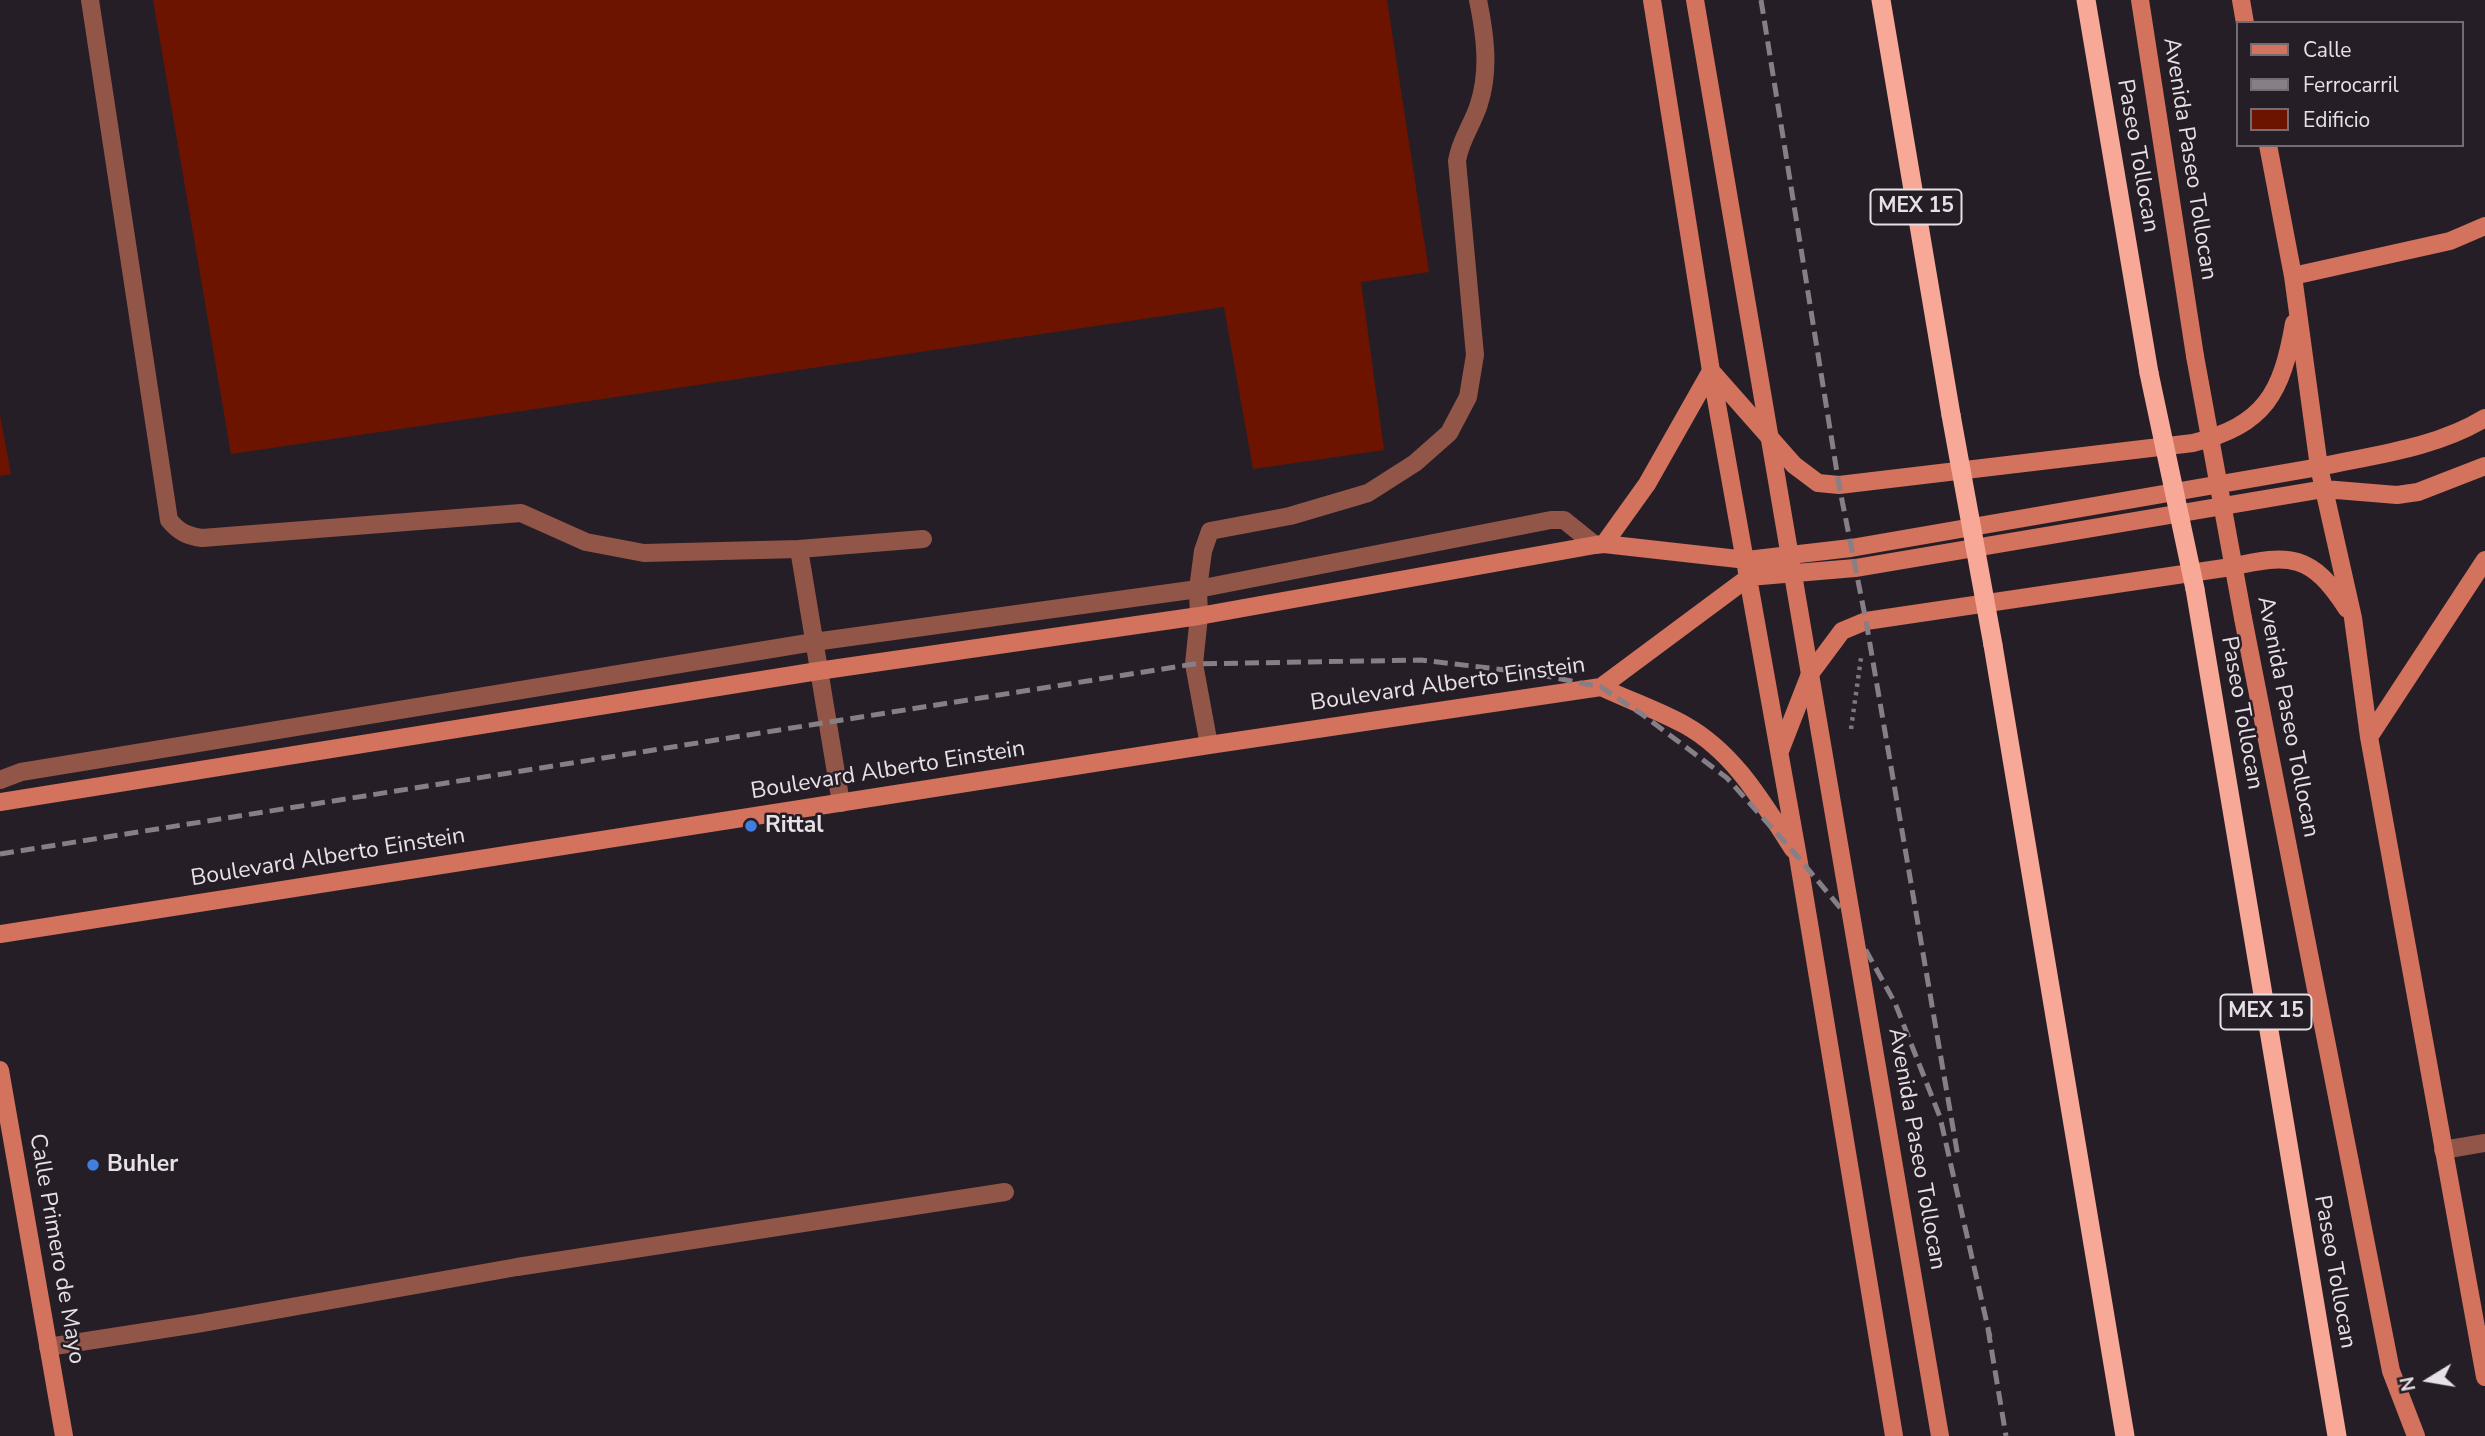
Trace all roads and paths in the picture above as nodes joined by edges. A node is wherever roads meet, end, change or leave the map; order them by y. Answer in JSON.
{"nodes":[{"id":1,"x":90,"y":0,"type":"edge"},
{"id":2,"x":1478,"y":0,"type":"edge"},
{"id":3,"x":1652,"y":0,"type":"edge"},
{"id":4,"x":1695,"y":0,"type":"edge"},
{"id":5,"x":1881,"y":0,"type":"edge"},
{"id":6,"x":2086,"y":0,"type":"edge"},
{"id":7,"x":2140,"y":0,"type":"edge"},
{"id":8,"x":2241,"y":0,"type":"edge"},
{"id":9,"x":2245,"y":21,"type":"edge"},
{"id":10,"x":2268,"y":147,"type":"edge"},
{"id":11,"x":2485,"y":226,"type":"edge"},
{"id":12,"x":2293,"y":276,"type":"junction"},
{"id":13,"x":2297,"y":305,"type":"junction"},
{"id":14,"x":1711,"y":371,"type":"junction"},
{"id":15,"x":2485,"y":418,"type":"edge"},
{"id":16,"x":2485,"y":466,"type":"edge"},
{"id":17,"x":2319,"y":467,"type":"junction"},
{"id":18,"x":2323,"y":489,"type":"junction"},
{"id":19,"x":923,"y":539,"type":"dead end"},
{"id":20,"x":1600,"y":545,"type":"junction"},
{"id":21,"x":799,"y":548,"type":"junction"},
{"id":22,"x":2485,"y":560,"type":"edge"},
{"id":23,"x":1748,"y":569,"type":"junction"},
{"id":24,"x":1198,"y":589,"type":"junction"},
{"id":25,"x":1199,"y":616,"type":"junction"},
{"id":26,"x":2353,"y":618,"type":"junction"},
{"id":27,"x":814,"y":642,"type":"junction"},
{"id":28,"x":818,"y":671,"type":"junction"},
{"id":29,"x":1601,"y":687,"type":"junction"},
{"id":30,"x":2369,"y":737,"type":"junction"},
{"id":31,"x":1209,"y":745,"type":"junction"},
{"id":32,"x":1779,"y":753,"type":"junction"},
{"id":33,"x":0,"y":780,"type":"edge"},
{"id":34,"x":0,"y":802,"type":"edge"},
{"id":35,"x":841,"y":803,"type":"junction"},
{"id":36,"x":1798,"y":857,"type":"junction"},
{"id":37,"x":0,"y":934,"type":"edge"},
{"id":38,"x":0,"y":1070,"type":"edge"},
{"id":39,"x":2485,"y":1143,"type":"edge"},
{"id":40,"x":2443,"y":1150,"type":"junction"},
{"id":41,"x":1005,"y":1192,"type":"dead end"},
{"id":42,"x":48,"y":1347,"type":"junction"},
{"id":43,"x":2485,"y":1377,"type":"edge"},
{"id":44,"x":64,"y":1436,"type":"edge"},
{"id":45,"x":1894,"y":1436,"type":"edge"},
{"id":46,"x":1940,"y":1436,"type":"edge"},
{"id":47,"x":2125,"y":1436,"type":"edge"},
{"id":48,"x":2337,"y":1436,"type":"edge"},
{"id":49,"x":2416,"y":1436,"type":"edge"}],
"edges":[{"from":1,"to":21,"type":"street"},
{"from":2,"to":24,"type":"street"},
{"from":3,"to":14,"type":"main road"},
{"from":4,"to":46,"type":"main road","name":"Avenida Paseo Tollocan","bridge":true},
{"from":5,"to":47,"type":"highway","number":"MEX 15","bridge":true},
{"from":6,"to":48,"type":"highway","name":"Paseo Tollocan","number":"MEX 15","bridge":true},
{"from":7,"to":49,"type":"main road","name":"Avenida Paseo Tollocan","bridge":true},
{"from":8,"to":9,"type":"main road"},
{"from":10,"to":12,"type":"main road"},
{"from":11,"to":12,"type":"main road"},
{"from":12,"to":13,"type":"main road"},
{"from":13,"to":14,"type":"main road"},
{"from":13,"to":17,"type":"main road"},
{"from":14,"to":20,"type":"main road"},
{"from":14,"to":23,"type":"main road"},
{"from":15,"to":17,"type":"main road"},
{"from":16,"to":18,"type":"main road"},
{"from":17,"to":18,"type":"main road"},
{"from":17,"to":23,"type":"main road"},
{"from":18,"to":23,"type":"main road"},
{"from":18,"to":26,"type":"main road"},
{"from":19,"to":21,"type":"street"},
{"from":20,"to":23,"type":"main road"},
{"from":20,"to":24,"type":"street"},
{"from":20,"to":25,"type":"main road"},
{"from":21,"to":27,"type":"street"},
{"from":22,"to":30,"type":"main road"},
{"from":23,"to":29,"type":"main road","name":"Boulevard Alberto Einstein"},
{"from":23,"to":32,"type":"main road"},
{"from":24,"to":25,"type":"street"},
{"from":24,"to":27,"type":"street"},
{"from":25,"to":28,"type":"main road"},
{"from":25,"to":31,"type":"street"},
{"from":26,"to":30,"type":"main road"},
{"from":26,"to":32,"type":"main road"},
{"from":27,"to":28,"type":"street"},
{"from":27,"to":33,"type":"street"},
{"from":28,"to":34,"type":"main road"},
{"from":28,"to":35,"type":"street"},
{"from":29,"to":31,"type":"main road","name":"Boulevard Alberto Einstein"},
{"from":29,"to":36,"type":"main road"},
{"from":30,"to":40,"type":"main road"},
{"from":31,"to":35,"type":"main road","name":"Boulevard Alberto Einstein"},
{"from":32,"to":36,"type":"main road"},
{"from":35,"to":37,"type":"main road","name":"Boulevard Alberto Einstein"},
{"from":36,"to":45,"type":"main road"},
{"from":38,"to":42,"type":"main road","name":"Calle Primero de Mayo"},
{"from":39,"to":40,"type":"street"},
{"from":40,"to":43,"type":"main road"},
{"from":41,"to":42,"type":"street"},
{"from":42,"to":44,"type":"main road","name":"Calle Primero de Mayo"}]}
